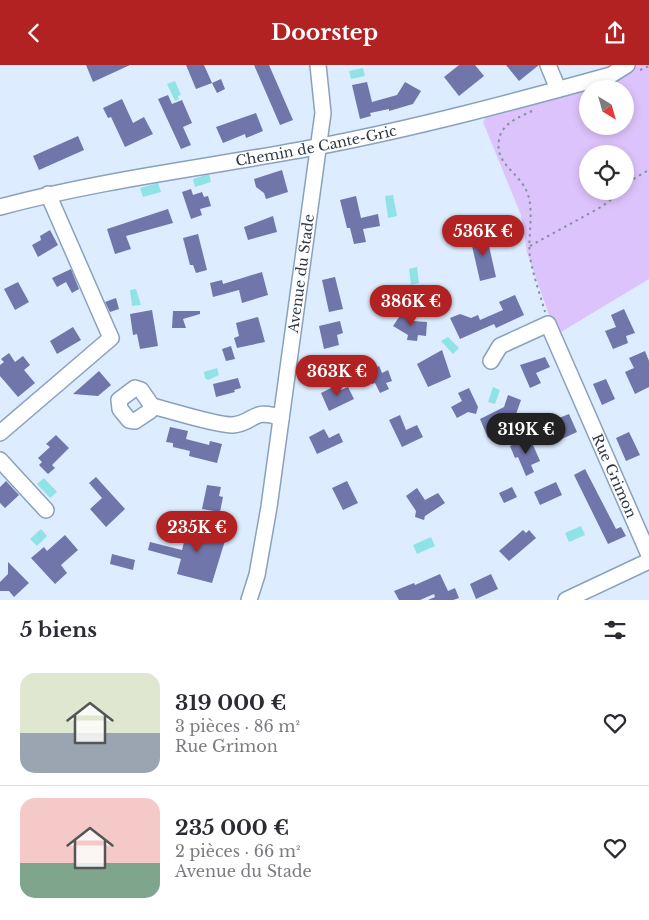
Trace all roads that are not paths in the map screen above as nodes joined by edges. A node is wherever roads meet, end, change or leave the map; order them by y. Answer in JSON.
{"nodes":[{"id":1,"x":318,"y":65,"type":"edge"},
{"id":2,"x":548,"y":65,"type":"edge"},
{"id":3,"x":627,"y":65,"type":"edge"},
{"id":4,"x":558,"y":89,"type":"junction"},
{"id":5,"x":318,"y":147,"type":"junction"},
{"id":6,"x":48,"y":194,"type":"junction"},
{"id":7,"x":0,"y":207,"type":"edge"},
{"id":8,"x":491,"y":361,"type":"dead end"},
{"id":9,"x":152,"y":406,"type":"dead end"},
{"id":10,"x":281,"y":418,"type":"junction"},
{"id":11,"x":0,"y":433,"type":"edge"},
{"id":12,"x":0,"y":460,"type":"edge"},
{"id":13,"x":46,"y":509,"type":"dead end"},
{"id":14,"x":649,"y":555,"type":"edge"},
{"id":15,"x":649,"y":561,"type":"edge"},
{"id":16,"x":250,"y":600,"type":"edge"},
{"id":17,"x":566,"y":600,"type":"edge"}],
"edges":[{"from":1,"to":5,"type":"street","name":"Avenue du Stade"},
{"from":2,"to":4,"type":"street"},
{"from":3,"to":4,"type":"street","name":"Chemin de Cante-Gric"},
{"from":4,"to":5,"type":"street","name":"Chemin de Cante-Gric"},
{"from":5,"to":6,"type":"street","name":"Chemin de Cante-Gric"},
{"from":5,"to":10,"type":"street","name":"Avenue du Stade"},
{"from":6,"to":7,"type":"street","name":"Chemin de Cante-Gric"},
{"from":6,"to":11,"type":"street"},
{"from":8,"to":14,"type":"street","name":"Rue Grimon"},
{"from":9,"to":10,"type":"street"},
{"from":10,"to":16,"type":"street","name":"Avenue du Stade"},
{"from":12,"to":13,"type":"street"},
{"from":15,"to":17,"type":"street"}]}
